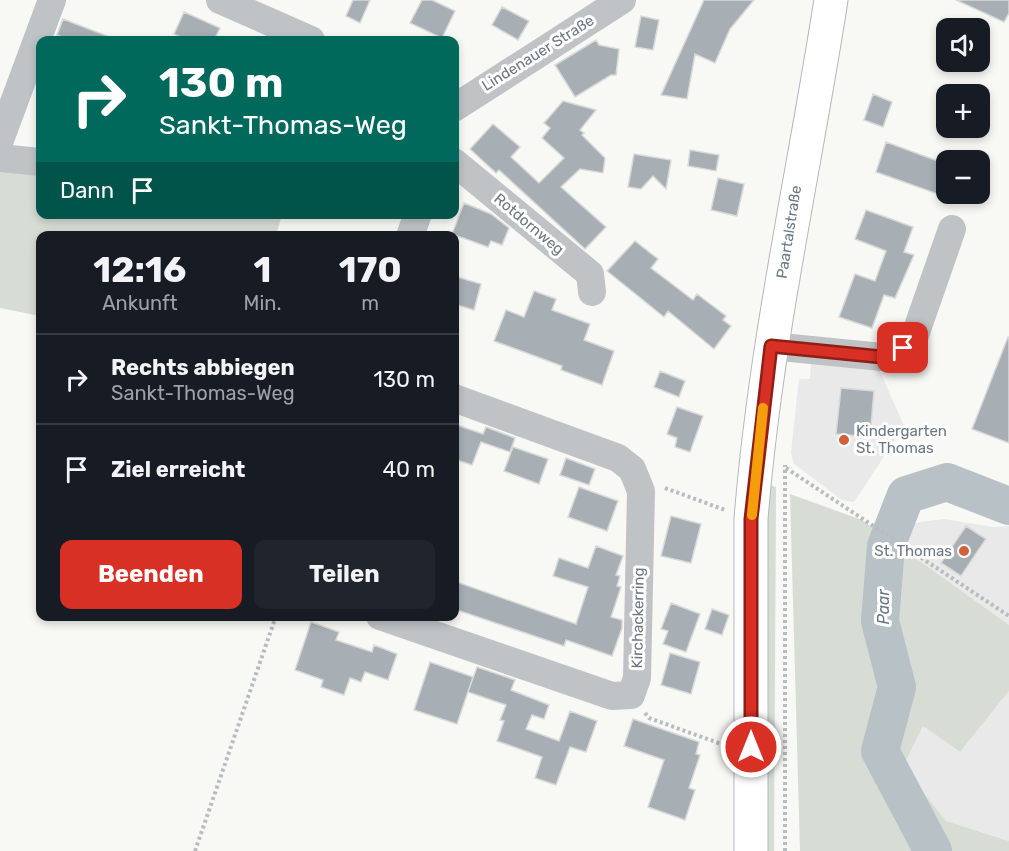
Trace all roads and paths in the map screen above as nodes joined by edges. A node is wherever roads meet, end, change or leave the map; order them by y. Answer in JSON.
{"nodes":[{"id":1,"x":52,"y":0,"type":"edge"},
{"id":2,"x":220,"y":0,"type":"edge"},
{"id":3,"x":622,"y":0,"type":"edge"},
{"id":4,"x":831,"y":0,"type":"edge"},
{"id":5,"x":39,"y":36,"type":"edge"},
{"id":6,"x":302,"y":36,"type":"edge"},
{"id":7,"x":36,"y":43,"type":"edge"},
{"id":8,"x":459,"y":105,"type":"edge"},
{"id":9,"x":0,"y":140,"type":"edge"},
{"id":10,"x":0,"y":158,"type":"edge"},
{"id":11,"x":36,"y":162,"type":"edge"},
{"id":12,"x":459,"y":166,"type":"edge"},
{"id":13,"x":952,"y":229,"type":"dead end"},
{"id":14,"x":592,"y":292,"type":"dead end"},
{"id":15,"x":771,"y":346,"type":"junction"},
{"id":16,"x":459,"y":400,"type":"edge"},
{"id":17,"x":786,"y":456,"type":"dead end"},
{"id":18,"x":770,"y":467,"type":"junction"},
{"id":19,"x":636,"y":478,"type":"junction"},
{"id":20,"x":735,"y":513,"type":"dead end"},
{"id":21,"x":1009,"y":616,"type":"edge"},
{"id":22,"x":274,"y":621,"type":"edge"},
{"id":23,"x":394,"y":621,"type":"edge"},
{"id":24,"x":631,"y":695,"type":"junction"},
{"id":25,"x":734,"y":746,"type":"dead end"},
{"id":26,"x":751,"y":849,"type":"edge"},
{"id":27,"x":195,"y":851,"type":"edge"},
{"id":28,"x":784,"y":851,"type":"edge"}],
"edges":[{"from":1,"to":5,"type":"street"},
{"from":2,"to":6,"type":"street"},
{"from":3,"to":8,"type":"street","name":"Lindenauer Straße"},
{"from":4,"to":15,"type":"main road","name":"Paartalstraße"},
{"from":7,"to":9,"type":"street"},
{"from":10,"to":11,"type":"street"},
{"from":12,"to":14,"type":"street","name":"Rotdornweg"},
{"from":13,"to":15,"type":"street"},
{"from":15,"to":18,"type":"main road","name":"Paartalstraße"},
{"from":16,"to":19,"type":"street"},
{"from":17,"to":18,"type":"path"},
{"from":18,"to":21,"type":"path"},
{"from":18,"to":26,"type":"main road","name":"Paartalstraße"},
{"from":18,"to":28,"type":"path"},
{"from":19,"to":20,"type":"path"},
{"from":19,"to":24,"type":"street","name":"Kirchackerring"},
{"from":22,"to":27,"type":"path"},
{"from":23,"to":24,"type":"street"},
{"from":24,"to":25,"type":"path"}]}
